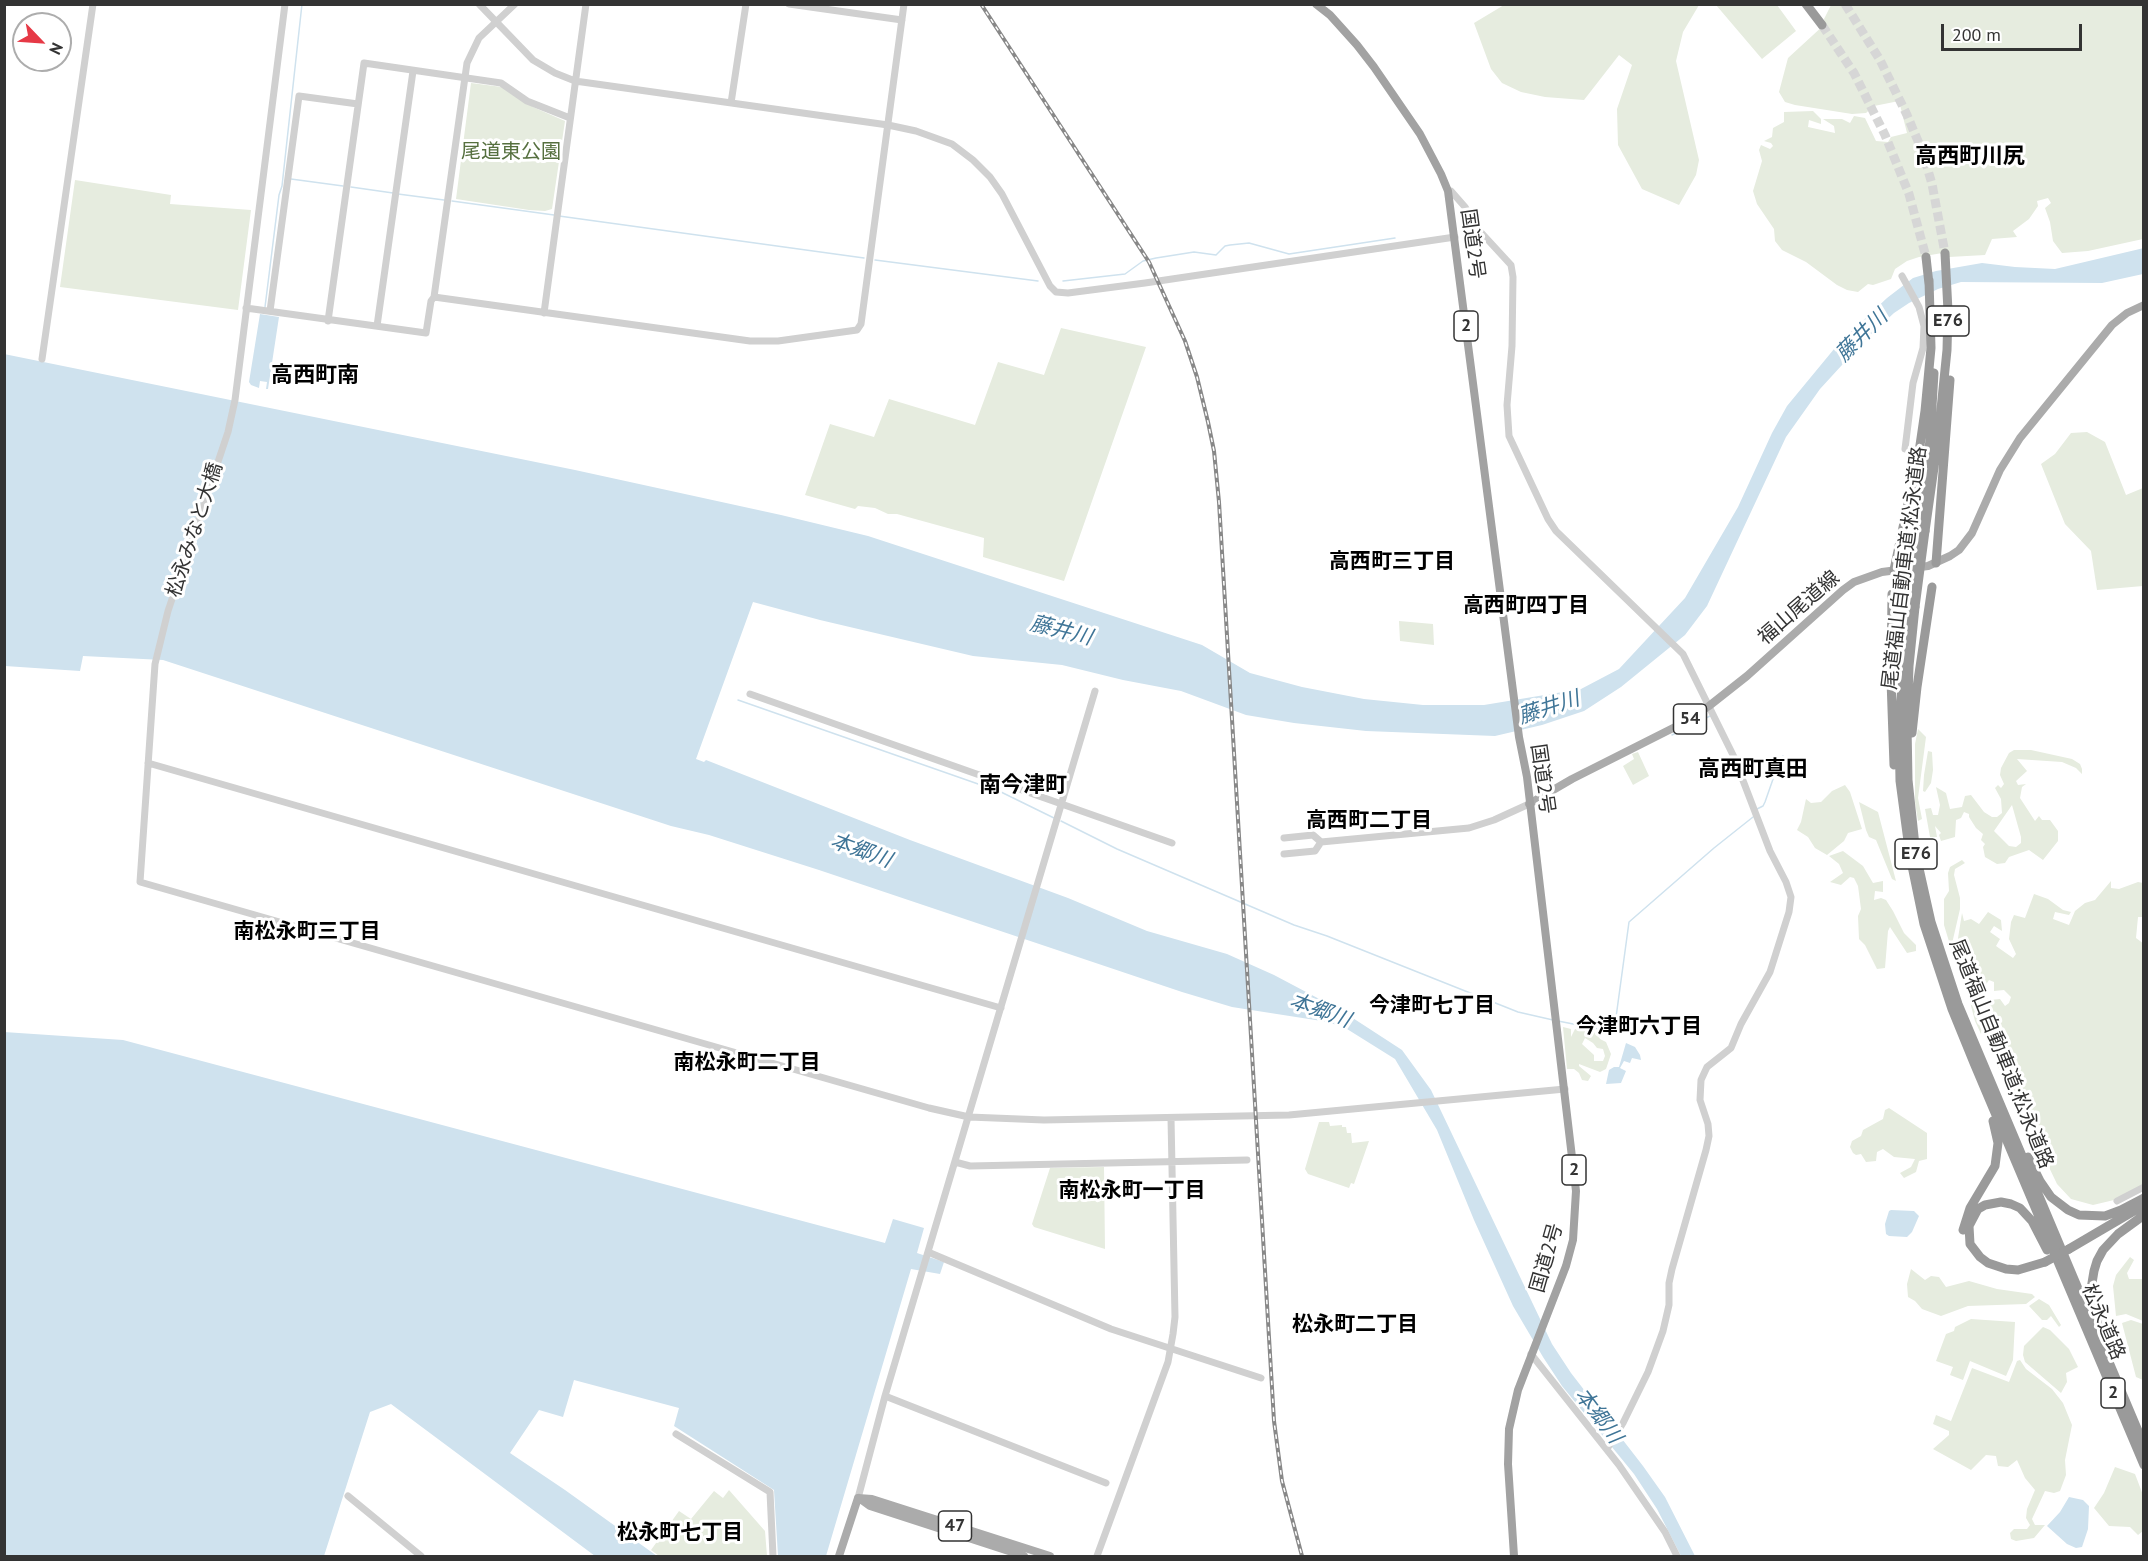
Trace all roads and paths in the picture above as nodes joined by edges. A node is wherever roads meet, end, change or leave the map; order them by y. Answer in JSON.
{"nodes":[{"id":1,"x":93,"y":4,"type":"edge"},
{"id":2,"x":285,"y":4,"type":"edge"},
{"id":3,"x":479,"y":4,"type":"edge"},
{"id":4,"x":515,"y":4,"type":"edge"},
{"id":5,"x":586,"y":4,"type":"edge"},
{"id":6,"x":746,"y":4,"type":"edge"},
{"id":7,"x":789,"y":4,"type":"edge"},
{"id":8,"x":904,"y":4,"type":"edge"},
{"id":9,"x":1316,"y":4,"type":"edge"},
{"id":10,"x":1806,"y":4,"type":"edge"},
{"id":11,"x":902,"y":20,"type":"junction"},
{"id":12,"x":495,"y":22,"type":"junction"},
{"id":13,"x":1822,"y":25,"type":"tunnel mouth"},
{"id":14,"x":413,"y":71,"type":"junction"},
{"id":15,"x":464,"y":78,"type":"junction"},
{"id":16,"x":575,"y":81,"type":"junction"},
{"id":17,"x":358,"y":104,"type":"junction"},
{"id":18,"x":731,"y":104,"type":"junction"},
{"id":19,"x":570,"y":118,"type":"junction"},
{"id":20,"x":888,"y":125,"type":"junction"},
{"id":21,"x":1448,"y":191,"type":"junction"},
{"id":22,"x":1455,"y":237,"type":"junction"},
{"id":23,"x":1945,"y":253,"type":"tunnel mouth"},
{"id":24,"x":1926,"y":257,"type":"tunnel mouth"},
{"id":25,"x":1902,"y":276,"type":"dead end"},
{"id":26,"x":434,"y":297,"type":"junction"},
{"id":27,"x":2144,"y":305,"type":"edge"},
{"id":28,"x":246,"y":308,"type":"junction"},
{"id":29,"x":266,"y":311,"type":"junction"},
{"id":30,"x":543,"y":313,"type":"junction"},
{"id":31,"x":328,"y":321,"type":"junction"},
{"id":32,"x":377,"y":326,"type":"junction"},
{"id":33,"x":42,"y":358,"type":"dead end"},
{"id":34,"x":1939,"y":389,"type":"junction"},
{"id":35,"x":1905,"y":449,"type":"dead end"},
{"id":36,"x":1936,"y":563,"type":"junction"},
{"id":37,"x":1894,"y":570,"type":"junction"},
{"id":38,"x":1932,"y":587,"type":"dead end"},
{"id":39,"x":1892,"y":594,"type":"dead end"},
{"id":40,"x":1911,"y":607,"type":"junction"},
{"id":41,"x":1095,"y":691,"type":"dead end"},
{"id":42,"x":750,"y":694,"type":"dead end"},
{"id":43,"x":1709,"y":706,"type":"junction"},
{"id":44,"x":148,"y":763,"type":"junction"},
{"id":45,"x":1061,"y":804,"type":"junction"},
{"id":46,"x":1529,"y":804,"type":"junction"},
{"id":47,"x":1906,"y":836,"type":"junction"},
{"id":48,"x":1284,"y":838,"type":"dead end"},
{"id":49,"x":1321,"y":842,"type":"junction"},
{"id":50,"x":1172,"y":843,"type":"dead end"},
{"id":51,"x":1284,"y":854,"type":"dead end"},
{"id":52,"x":1916,"y":855,"type":"junction"},
{"id":53,"x":1001,"y":1008,"type":"junction"},
{"id":54,"x":1974,"y":1062,"type":"junction"},
{"id":55,"x":1993,"y":1088,"type":"junction"},
{"id":56,"x":1565,"y":1089,"type":"junction"},
{"id":57,"x":969,"y":1117,"type":"junction"},
{"id":58,"x":1172,"y":1118,"type":"junction"},
{"id":59,"x":1247,"y":1160,"type":"dead end"},
{"id":60,"x":955,"y":1162,"type":"junction"},
{"id":61,"x":1172,"y":1163,"type":"junction"},
{"id":62,"x":2144,"y":1187,"type":"edge"},
{"id":63,"x":2144,"y":1198,"type":"edge"},
{"id":64,"x":2116,"y":1201,"type":"dead end"},
{"id":65,"x":2144,"y":1205,"type":"edge"},
{"id":66,"x":2144,"y":1213,"type":"edge"},
{"id":67,"x":928,"y":1254,"type":"junction"},
{"id":68,"x":2065,"y":1254,"type":"junction"},
{"id":69,"x":2046,"y":1264,"type":"junction"},
{"id":70,"x":2083,"y":1321,"type":"junction"},
{"id":71,"x":1170,"y":1348,"type":"junction"},
{"id":72,"x":1532,"y":1352,"type":"junction"},
{"id":73,"x":2104,"y":1353,"type":"junction"},
{"id":74,"x":1261,"y":1378,"type":"dead end"},
{"id":75,"x":885,"y":1396,"type":"junction"},
{"id":76,"x":676,"y":1434,"type":"dead end"},
{"id":77,"x":2144,"y":1445,"type":"edge"},
{"id":78,"x":1607,"y":1449,"type":"junction"},
{"id":79,"x":2144,"y":1465,"type":"edge"},
{"id":80,"x":1106,"y":1484,"type":"dead end"},
{"id":81,"x":348,"y":1496,"type":"dead end"},
{"id":82,"x":858,"y":1498,"type":"junction"},
{"id":83,"x":420,"y":1557,"type":"edge"},
{"id":84,"x":773,"y":1557,"type":"edge"},
{"id":85,"x":839,"y":1557,"type":"edge"},
{"id":86,"x":1024,"y":1557,"type":"edge"},
{"id":87,"x":1050,"y":1557,"type":"edge"},
{"id":88,"x":1097,"y":1557,"type":"edge"},
{"id":89,"x":1515,"y":1557,"type":"edge"},
{"id":90,"x":1677,"y":1557,"type":"edge"}],
"edges":[{"from":1,"to":33,"type":"street"},
{"from":2,"to":28,"type":"street","name":"松永みなと大橋"},
{"from":3,"to":12,"type":"street"},
{"from":4,"to":12,"type":"street"},
{"from":5,"to":16,"type":"street"},
{"from":6,"to":18,"type":"street"},
{"from":7,"to":11,"type":"street"},
{"from":8,"to":11,"type":"street"},
{"from":9,"to":21,"type":"highway","name":"国道2号","number":"2"},
{"from":10,"to":13,"type":"highway"},
{"from":11,"to":20,"type":"street"},
{"from":12,"to":15,"type":"street"},
{"from":12,"to":16,"type":"street"},
{"from":14,"to":15,"type":"street"},
{"from":14,"to":17,"type":"street"},
{"from":14,"to":32,"type":"street"},
{"from":15,"to":19,"type":"street"},
{"from":15,"to":26,"type":"street"},
{"from":16,"to":18,"type":"street"},
{"from":16,"to":19,"type":"street"},
{"from":17,"to":29,"type":"street"},
{"from":17,"to":31,"type":"street"},
{"from":18,"to":20,"type":"street"},
{"from":19,"to":30,"type":"street"},
{"from":20,"to":22,"type":"street"},
{"from":20,"to":30,"type":"street"},
{"from":21,"to":22,"type":"highway","name":"国道2号","number":"2"},
{"from":21,"to":43,"type":"street"},
{"from":22,"to":46,"type":"highway","name":"国道2号","number":"2"},
{"from":23,"to":34,"type":"highway","name":"尾道福山自動車道;松永道路","number":"E76"},
{"from":24,"to":34,"type":"highway","name":"尾道福山自動車道;松永道路","number":"E76"},
{"from":25,"to":35,"type":"street"},
{"from":26,"to":30,"type":"street"},
{"from":26,"to":32,"type":"street"},
{"from":27,"to":36,"type":"main road","name":"福山尾道線","number":"54"},
{"from":28,"to":29,"type":"street"},
{"from":28,"to":44,"type":"street","name":"松永みなと大橋"},
{"from":29,"to":31,"type":"street"},
{"from":31,"to":32,"type":"street"},
{"from":34,"to":36,"type":"highway"},
{"from":34,"to":37,"type":"highway"},
{"from":34,"to":40,"type":"highway","name":"尾道福山自動車道;松永道路","number":"E76","bridge":true},
{"from":36,"to":37,"type":"main road","name":"福山尾道線","number":"54"},
{"from":37,"to":43,"type":"main road","name":"福山尾道線","number":"54"},
{"from":38,"to":52,"type":"highway"},
{"from":39,"to":47,"type":"highway"},
{"from":40,"to":47,"type":"highway","name":"尾道福山自動車道;松永道路","number":"E76"},
{"from":40,"to":52,"type":"highway","name":"尾道福山自動車道;松永道路","number":"E76"},
{"from":41,"to":45,"type":"street"},
{"from":42,"to":45,"type":"street"},
{"from":43,"to":46,"type":"main road","name":"福山尾道線","number":"54"},
{"from":43,"to":78,"type":"street"},
{"from":44,"to":53,"type":"street"},
{"from":44,"to":57,"type":"street","name":"松永みなと大橋"},
{"from":45,"to":50,"type":"street"},
{"from":45,"to":53,"type":"street"},
{"from":46,"to":49,"type":"street"},
{"from":46,"to":56,"type":"highway","name":"国道2号","number":"2"},
{"from":47,"to":54,"type":"highway","name":"尾道福山自動車道;松永道路","number":"E76"},
{"from":48,"to":49,"type":"street"},
{"from":49,"to":51,"type":"street"},
{"from":52,"to":55,"type":"highway","name":"尾道福山自動車道;松永道路","number":"E76"},
{"from":53,"to":57,"type":"street"},
{"from":54,"to":68,"type":"highway","name":"尾道福山自動車道;松永道路","number":"E76"},
{"from":54,"to":69,"type":"highway"},
{"from":55,"to":63,"type":"highway"},
{"from":55,"to":68,"type":"highway","name":"尾道福山自動車道;松永道路","number":"E76"},
{"from":56,"to":58,"type":"street"},
{"from":56,"to":72,"type":"highway","name":"国道2号","number":"2"},
{"from":57,"to":58,"type":"street"},
{"from":57,"to":60,"type":"street"},
{"from":58,"to":61,"type":"street"},
{"from":59,"to":61,"type":"street"},
{"from":60,"to":61,"type":"street"},
{"from":60,"to":67,"type":"street"},
{"from":61,"to":71,"type":"street"},
{"from":62,"to":64,"type":"street"},
{"from":65,"to":68,"type":"highway"},
{"from":66,"to":68,"type":"highway"},
{"from":66,"to":73,"type":"highway"},
{"from":67,"to":71,"type":"street"},
{"from":67,"to":75,"type":"street"},
{"from":68,"to":69,"type":"highway"},
{"from":68,"to":70,"type":"highway","name":"松永道路","number":"2"},
{"from":68,"to":73,"type":"highway","name":"松永道路","number":"2"},
{"from":69,"to":70,"type":"highway"},
{"from":70,"to":79,"type":"highway","name":"松永道路","number":"2"},
{"from":71,"to":74,"type":"street"},
{"from":71,"to":88,"type":"street"},
{"from":72,"to":78,"type":"street"},
{"from":72,"to":89,"type":"highway","name":"国道2号","number":"2"},
{"from":73,"to":77,"type":"highway","name":"松永道路","number":"2"},
{"from":75,"to":80,"type":"street"},
{"from":75,"to":82,"type":"street"},
{"from":76,"to":84,"type":"street"},
{"from":78,"to":90,"type":"street"},
{"from":81,"to":83,"type":"street"},
{"from":82,"to":85,"type":"main road"},
{"from":82,"to":86,"type":"main road","number":"47"},
{"from":82,"to":87,"type":"main road","number":"47"}]}
